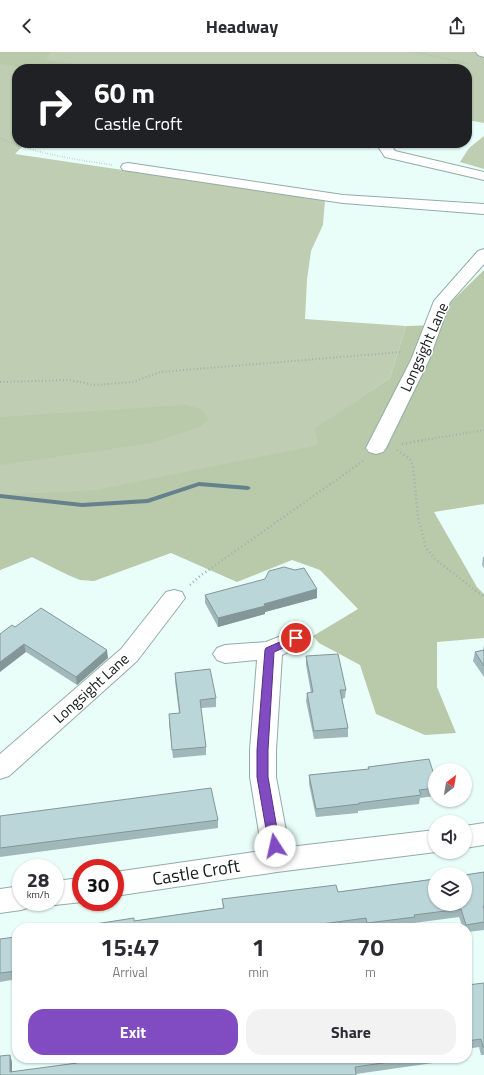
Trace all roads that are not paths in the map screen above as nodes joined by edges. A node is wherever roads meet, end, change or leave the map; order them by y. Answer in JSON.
{"nodes":[{"id":1,"x":388,"y":148,"type":"edge"},
{"id":2,"x":128,"y":167,"type":"road end"},
{"id":3,"x":484,"y":176,"type":"edge"},
{"id":4,"x":484,"y":209,"type":"edge"},
{"id":5,"x":484,"y":254,"type":"edge"},
{"id":6,"x":382,"y":445,"type":"road end"},
{"id":7,"x":174,"y":598,"type":"road end"},
{"id":8,"x":296,"y":638,"type":"dead end"},
{"id":9,"x":270,"y":650,"type":"junction"},
{"id":10,"x":225,"y":654,"type":"dead end"},
{"id":11,"x":0,"y":769,"type":"edge"},
{"id":12,"x":484,"y":834,"type":"edge"},
{"id":13,"x":472,"y":836,"type":"edge"},
{"id":14,"x":428,"y":841,"type":"edge"},
{"id":15,"x":277,"y":860,"type":"junction"},
{"id":16,"x":124,"y":883,"type":"edge"},
{"id":17,"x":12,"y":899,"type":"edge"},
{"id":18,"x":0,"y":901,"type":"edge"}],
"edges":[{"from":1,"to":3,"type":"street"},
{"from":2,"to":4,"type":"street"},
{"from":5,"to":6,"type":"street","name":"Longsight Lane"},
{"from":7,"to":11,"type":"street","name":"Longsight Lane"},
{"from":8,"to":9,"type":"street"},
{"from":9,"to":10,"type":"street"},
{"from":9,"to":15,"type":"street"},
{"from":12,"to":13,"type":"street"},
{"from":14,"to":15,"type":"street","name":"Castle Croft"},
{"from":15,"to":16,"type":"street","name":"Castle Croft"},
{"from":17,"to":18,"type":"street"}]}
